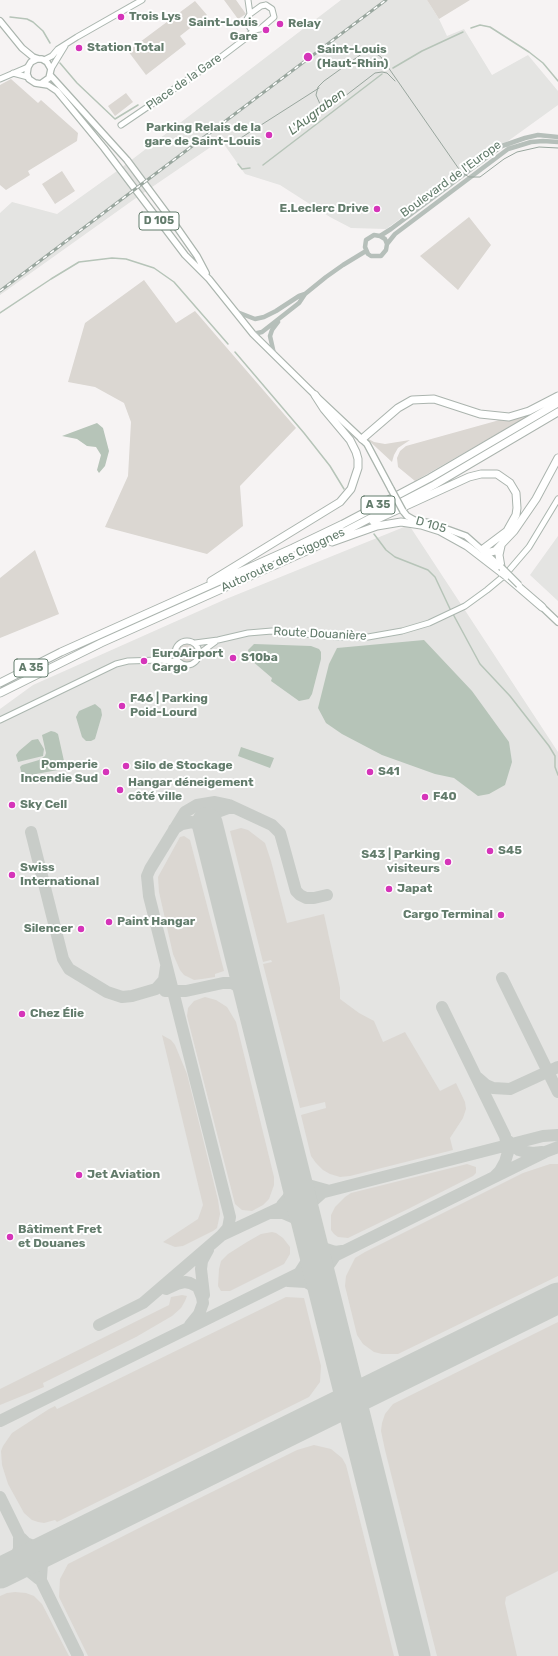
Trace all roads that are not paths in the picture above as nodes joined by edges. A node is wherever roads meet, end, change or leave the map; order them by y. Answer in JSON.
{"nodes":[{"id":1,"x":142,"y":0,"type":"edge"},
{"id":2,"x":248,"y":0,"type":"edge"},
{"id":3,"x":250,"y":14,"type":"junction"},
{"id":4,"x":0,"y":21,"type":"edge"},
{"id":5,"x":248,"y":25,"type":"junction"},
{"id":6,"x":254,"y":30,"type":"junction"},
{"id":7,"x":246,"y":38,"type":"junction"},
{"id":8,"x":66,"y":44,"type":"junction"},
{"id":9,"x":22,"y":48,"type":"junction"},
{"id":10,"x":42,"y":60,"type":"junction"},
{"id":11,"x":28,"y":66,"type":"junction"},
{"id":12,"x":12,"y":73,"type":"junction"},
{"id":13,"x":51,"y":73,"type":"junction"},
{"id":14,"x":28,"y":77,"type":"junction"},
{"id":15,"x":0,"y":79,"type":"edge"},
{"id":16,"x":42,"y":83,"type":"junction"},
{"id":17,"x":121,"y":125,"type":"dead end"},
{"id":18,"x":558,"y":136,"type":"edge"},
{"id":19,"x":558,"y":142,"type":"edge"},
{"id":20,"x":380,"y":236,"type":"junction"},
{"id":21,"x":387,"y":244,"type":"junction"},
{"id":22,"x":366,"y":251,"type":"junction"},
{"id":23,"x":209,"y":279,"type":"junction"},
{"id":24,"x":306,"y":294,"type":"junction"},
{"id":25,"x":235,"y":312,"type":"junction"},
{"id":26,"x":281,"y":317,"type":"junction"},
{"id":27,"x":253,"y":334,"type":"junction"},
{"id":28,"x":274,"y":354,"type":"junction"},
{"id":29,"x":315,"y":395,"type":"junction"},
{"id":30,"x":558,"y":396,"type":"edge"},
{"id":31,"x":558,"y":403,"type":"edge"},
{"id":32,"x":558,"y":412,"type":"edge"},
{"id":33,"x":365,"y":441,"type":"junction"},
{"id":34,"x":558,"y":458,"type":"edge"},
{"id":35,"x":558,"y":499,"type":"edge"},
{"id":36,"x":501,"y":546,"type":"junction"},
{"id":37,"x":311,"y":549,"type":"junction"},
{"id":38,"x":485,"y":551,"type":"junction"},
{"id":39,"x":501,"y":570,"type":"junction"},
{"id":40,"x":190,"y":593,"type":"junction"},
{"id":41,"x":542,"y":607,"type":"junction"},
{"id":42,"x":558,"y":622,"type":"edge"},
{"id":43,"x":218,"y":640,"type":"junction"},
{"id":44,"x":195,"y":643,"type":"junction"},
{"id":45,"x":174,"y":650,"type":"junction"},
{"id":46,"x":200,"y":653,"type":"junction"},
{"id":47,"x":160,"y":660,"type":"junction"},
{"id":48,"x":178,"y":662,"type":"junction"},
{"id":49,"x":0,"y":683,"type":"edge"},
{"id":50,"x":0,"y":693,"type":"edge"},
{"id":51,"x":0,"y":720,"type":"edge"}],
"edges":[{"from":1,"to":8,"type":"main road"},
{"from":2,"to":3,"type":"main road"},
{"from":3,"to":5,"type":"main road"},
{"from":3,"to":6,"type":"main road","name":"Place de la Gare"},
{"from":4,"to":9,"type":"main road"},
{"from":5,"to":6,"type":"main road"},
{"from":5,"to":7,"type":"main road"},
{"from":6,"to":7,"type":"main road","name":"Place de la Gare"},
{"from":7,"to":17,"type":"main road","name":"Place de la Gare"},
{"from":8,"to":10,"type":"main road"},
{"from":8,"to":13,"type":"main road"},
{"from":9,"to":10,"type":"main road"},
{"from":9,"to":11,"type":"main road"},
{"from":10,"to":11,"type":"main road"},
{"from":10,"to":13,"type":"main road"},
{"from":11,"to":12,"type":"main road"},
{"from":11,"to":14,"type":"main road"},
{"from":12,"to":14,"type":"main road"},
{"from":12,"to":15,"type":"main road"},
{"from":13,"to":16,"type":"main road"},
{"from":13,"to":23,"type":"main road","number":"D 105"},
{"from":14,"to":16,"type":"main road"},
{"from":16,"to":23,"type":"main road","number":"D 105"},
{"from":18,"to":20,"type":"street","name":"Boulevard de l'Europe"},
{"from":19,"to":21,"type":"street","name":"Boulevard de l'Europe"},
{"from":20,"to":21,"type":"street"},
{"from":20,"to":22,"type":"street"},
{"from":21,"to":22,"type":"street"},
{"from":22,"to":24,"type":"street"},
{"from":23,"to":25,"type":"main road","number":"D 105"},
{"from":24,"to":25,"type":"street"},
{"from":24,"to":26,"type":"street"},
{"from":25,"to":27,"type":"main road","number":"D 105"},
{"from":26,"to":27,"type":"street"},
{"from":26,"to":28,"type":"street"},
{"from":27,"to":28,"type":"main road","number":"D 105"},
{"from":28,"to":29,"type":"main road","number":"D 105"},
{"from":29,"to":33,"type":"main road","number":"D 105"},
{"from":29,"to":40,"type":"highway"},
{"from":30,"to":33,"type":"highway"},
{"from":31,"to":40,"type":"highway","name":"Autoroute des Cigognes","number":"A 35"},
{"from":32,"to":37,"type":"highway","name":"Autoroute des Cigognes","number":"A 35"},
{"from":33,"to":38,"type":"main road","name":"D 105","bridge":true},
{"from":34,"to":36,"type":"highway"},
{"from":35,"to":43,"type":"main road","name":"Route Douanière"},
{"from":36,"to":38,"type":"highway"},
{"from":36,"to":39,"type":"highway"},
{"from":37,"to":38,"type":"highway"},
{"from":37,"to":39,"type":"highway"},
{"from":37,"to":50,"type":"highway","name":"Autoroute des Cigognes","number":"A 35"},
{"from":38,"to":39,"type":"main road","name":"D 105"},
{"from":39,"to":41,"type":"main road","name":"D 105","bridge":true},
{"from":39,"to":41,"type":"highway","bridge":true},
{"from":40,"to":49,"type":"highway","name":"Autoroute des Cigognes","number":"A 35"},
{"from":41,"to":42,"type":"main road","name":"D 105"},
{"from":43,"to":44,"type":"main road","name":"Route Douanière"},
{"from":43,"to":46,"type":"main road","name":"Route Douanière"},
{"from":44,"to":45,"type":"main road"},
{"from":44,"to":46,"type":"main road"},
{"from":45,"to":47,"type":"main road"},
{"from":45,"to":48,"type":"main road"},
{"from":46,"to":48,"type":"main road"},
{"from":47,"to":48,"type":"main road"},
{"from":47,"to":51,"type":"main road"}]}
